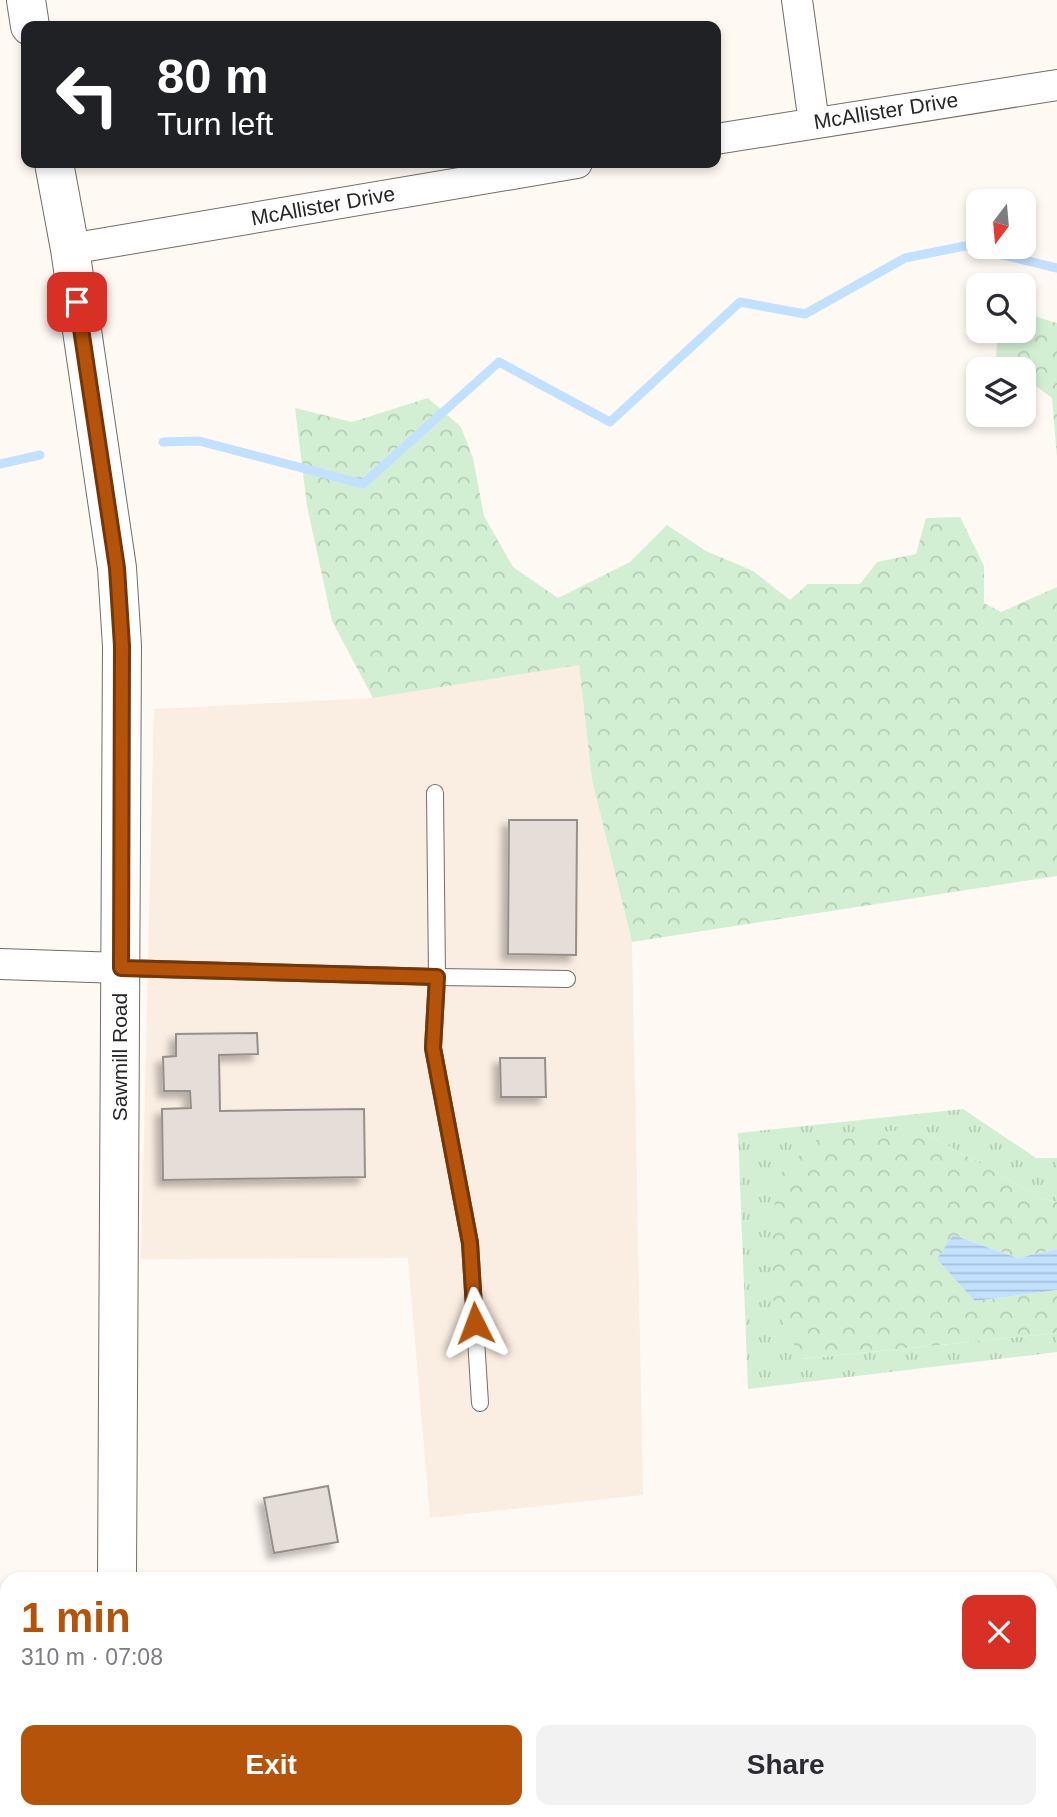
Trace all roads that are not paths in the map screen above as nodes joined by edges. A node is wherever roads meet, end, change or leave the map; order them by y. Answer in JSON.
{"nodes":[{"id":1,"x":26,"y":0,"type":"edge"},
{"id":2,"x":797,"y":0,"type":"edge"},
{"id":3,"x":29,"y":21,"type":"edge"},
{"id":4,"x":1057,"y":85,"type":"edge"},
{"id":5,"x":814,"y":123,"type":"junction"},
{"id":6,"x":721,"y":138,"type":"edge"},
{"id":7,"x":55,"y":168,"type":"edge"},
{"id":8,"x":547,"y":168,"type":"edge"},
{"id":9,"x":69,"y":249,"type":"junction"},
{"id":10,"x":435,"y":793,"type":"dead end"},
{"id":11,"x":0,"y":964,"type":"edge"},
{"id":12,"x":121,"y":968,"type":"junction"},
{"id":13,"x":437,"y":977,"type":"junction"},
{"id":14,"x":567,"y":979,"type":"dead end"},
{"id":15,"x":480,"y":1403,"type":"dead end"},
{"id":16,"x":117,"y":1572,"type":"edge"}],
"edges":[{"from":1,"to":3,"type":"main road"},
{"from":2,"to":5,"type":"street"},
{"from":4,"to":5,"type":"street","name":"McAllister Drive"},
{"from":5,"to":6,"type":"street","name":"McAllister Drive"},
{"from":7,"to":9,"type":"main road","name":"Sawmill Road"},
{"from":8,"to":9,"type":"street","name":"McAllister Drive"},
{"from":9,"to":12,"type":"main road","name":"Sawmill Road"},
{"from":10,"to":13,"type":"lane"},
{"from":11,"to":12,"type":"street"},
{"from":12,"to":13,"type":"lane"},
{"from":12,"to":16,"type":"main road","name":"Sawmill Road"},
{"from":13,"to":14,"type":"lane"},
{"from":13,"to":15,"type":"lane"}]}
